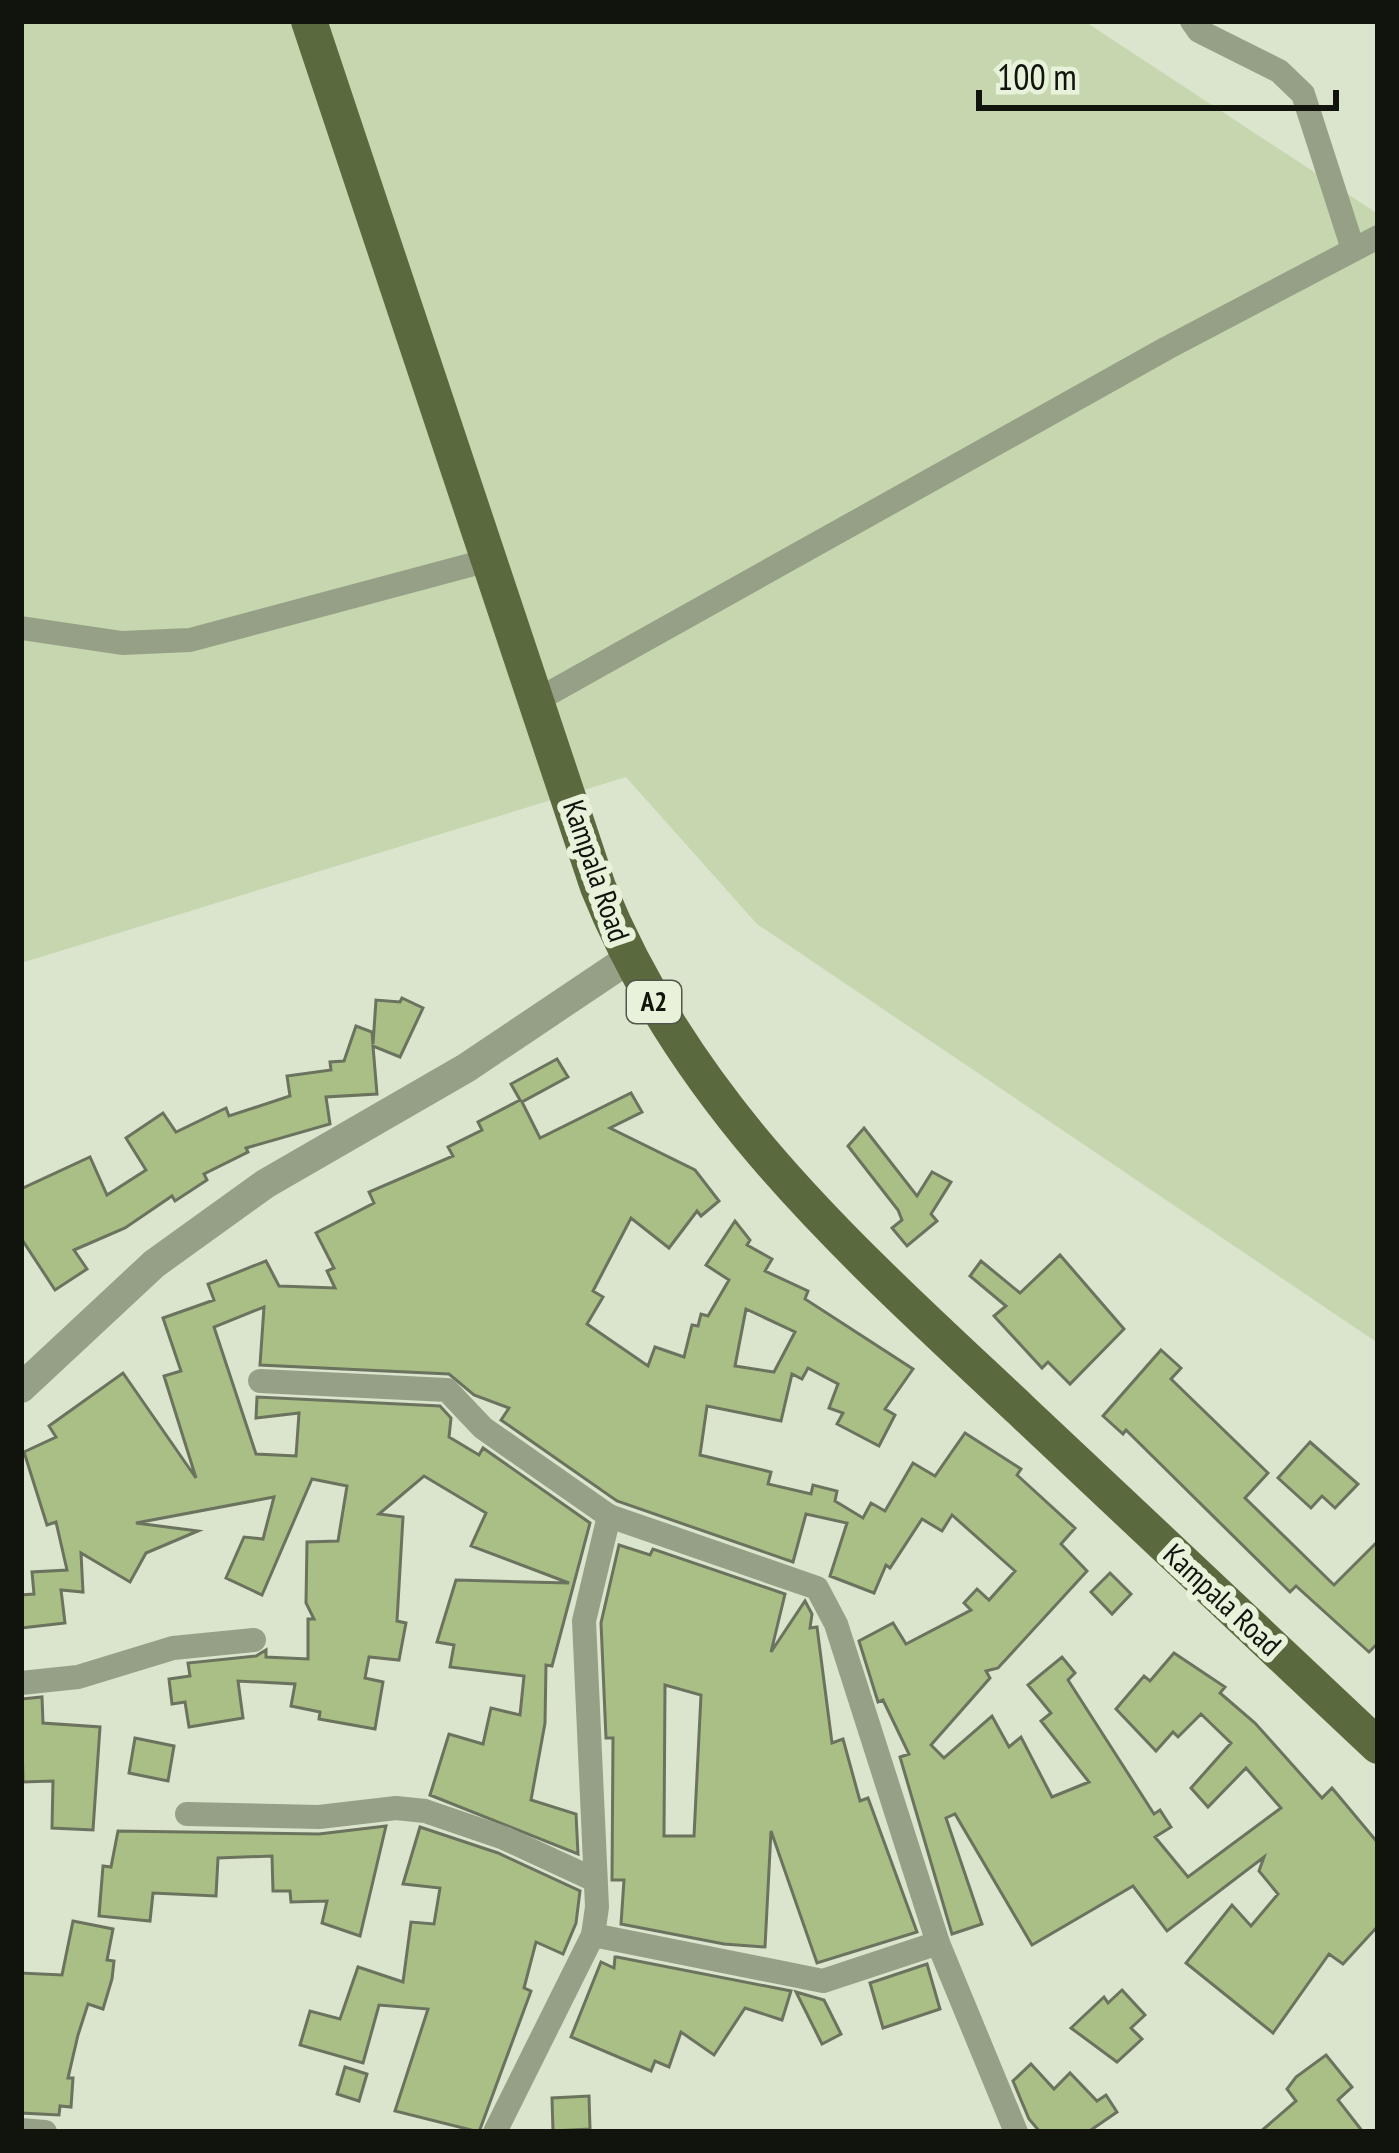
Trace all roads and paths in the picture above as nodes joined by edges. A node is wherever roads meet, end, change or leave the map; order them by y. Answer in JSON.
{"nodes":[{"id":1,"x":309,"y":21,"type":"edge"},
{"id":2,"x":1192,"y":21,"type":"edge"},
{"id":3,"x":1378,"y":237,"type":"edge"},
{"id":4,"x":1353,"y":249,"type":"junction"},
{"id":5,"x":489,"y":560,"type":"junction"},
{"id":6,"x":21,"y":628,"type":"edge"},
{"id":7,"x":539,"y":699,"type":"junction"},
{"id":8,"x":627,"y":960,"type":"junction"},
{"id":9,"x":260,"y":1381,"type":"dead end"},
{"id":10,"x":21,"y":1388,"type":"edge"},
{"id":11,"x":608,"y":1516,"type":"junction"},
{"id":12,"x":254,"y":1640,"type":"dead end"},
{"id":13,"x":21,"y":1683,"type":"edge"},
{"id":14,"x":1378,"y":1747,"type":"edge"},
{"id":15,"x":187,"y":1814,"type":"dead end"},
{"id":16,"x":596,"y":1880,"type":"junction"},
{"id":17,"x":593,"y":1935,"type":"junction"},
{"id":18,"x":938,"y":1943,"type":"junction"},
{"id":19,"x":21,"y":2130,"type":"edge"},
{"id":20,"x":45,"y":2132,"type":"edge"},
{"id":21,"x":495,"y":2132,"type":"edge"},
{"id":22,"x":1016,"y":2132,"type":"edge"}],
"edges":[{"from":1,"to":5,"type":"main road","name":"Kampala Road","number":"A2"},
{"from":2,"to":4,"type":"street"},
{"from":3,"to":4,"type":"street"},
{"from":4,"to":7,"type":"street"},
{"from":5,"to":6,"type":"street"},
{"from":5,"to":7,"type":"main road","name":"Kampala Road","number":"A2"},
{"from":7,"to":8,"type":"main road","name":"Kampala Road","number":"A2"},
{"from":8,"to":10,"type":"street"},
{"from":8,"to":14,"type":"main road","name":"Kampala Road","number":"A2"},
{"from":9,"to":11,"type":"street"},
{"from":11,"to":16,"type":"street"},
{"from":11,"to":18,"type":"street"},
{"from":12,"to":13,"type":"street"},
{"from":15,"to":16,"type":"street"},
{"from":16,"to":17,"type":"street"},
{"from":17,"to":18,"type":"street"},
{"from":17,"to":21,"type":"street"},
{"from":18,"to":22,"type":"street"},
{"from":19,"to":20,"type":"street"}]}
